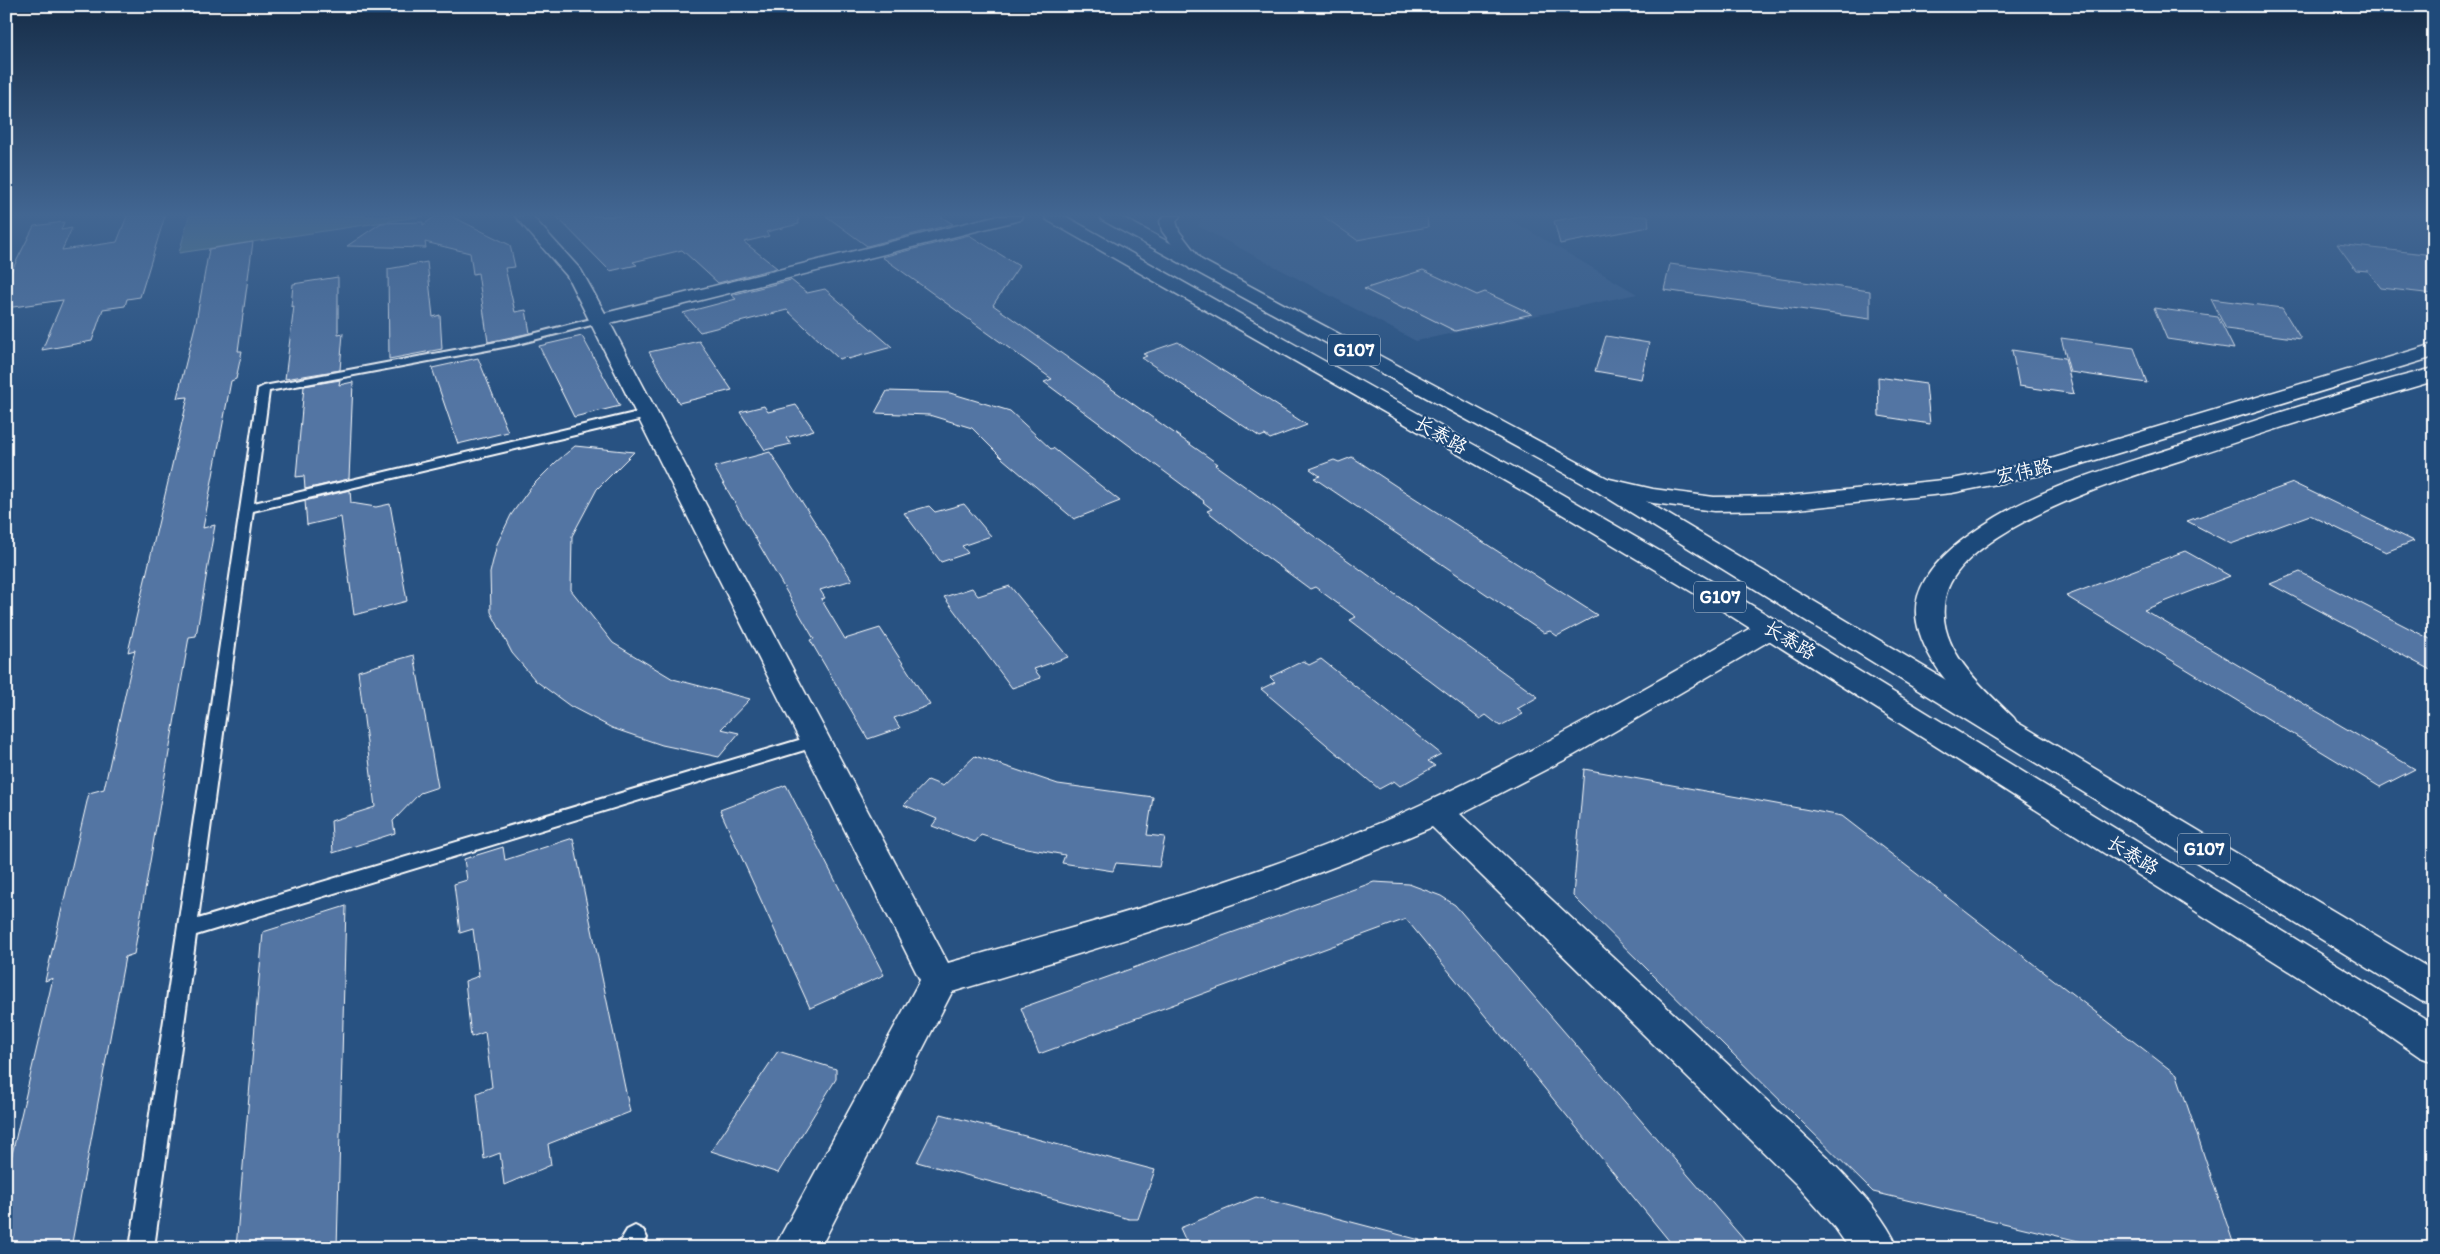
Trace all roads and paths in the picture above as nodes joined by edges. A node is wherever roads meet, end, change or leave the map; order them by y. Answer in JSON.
{"nodes":[{"id":1,"x":575,"y":275,"type":"edge"},
{"id":2,"x":780,"y":275,"type":"edge"},
{"id":3,"x":1157,"y":275,"type":"edge"},
{"id":4,"x":1214,"y":275,"type":"edge"},
{"id":5,"x":599,"y":320,"type":"junction"},
{"id":6,"x":2434,"y":350,"type":"edge"},
{"id":7,"x":2434,"y":374,"type":"edge"},
{"id":8,"x":647,"y":414,"type":"junction"},
{"id":9,"x":1601,"y":484,"type":"junction"},
{"id":10,"x":247,"y":509,"type":"junction"},
{"id":11,"x":1771,"y":628,"type":"junction"},
{"id":12,"x":2008,"y":730,"type":"junction"},
{"id":13,"x":815,"y":741,"type":"junction"},
{"id":14,"x":1436,"y":811,"type":"junction"},
{"id":15,"x":187,"y":930,"type":"junction"},
{"id":16,"x":2401,"y":969,"type":"junction"},
{"id":17,"x":939,"y":981,"type":"junction"},
{"id":18,"x":2434,"y":984,"type":"edge"},
{"id":19,"x":2434,"y":990,"type":"edge"},
{"id":20,"x":2372,"y":1004,"type":"junction"},
{"id":21,"x":2434,"y":1045,"type":"edge"},
{"id":22,"x":2434,"y":1062,"type":"edge"},
{"id":23,"x":142,"y":1248,"type":"edge"},
{"id":24,"x":796,"y":1248,"type":"edge"},
{"id":25,"x":1876,"y":1248,"type":"edge"}],
"edges":[{"from":1,"to":5,"type":"main road"},
{"from":2,"to":5,"type":"main road"},
{"from":3,"to":11,"type":"main road","name":"长泰路","number":"G107"},
{"from":4,"to":9,"type":"main road","name":"长泰路","number":"G107"},
{"from":5,"to":8,"type":"main road"},
{"from":5,"to":10,"type":"lane"},
{"from":6,"to":9,"type":"main road","name":"宏伟路"},
{"from":7,"to":12,"type":"main road","name":"宏伟路"},
{"from":8,"to":10,"type":"lane"},
{"from":8,"to":13,"type":"main road"},
{"from":9,"to":12,"type":"main road","name":"长泰路","number":"G107"},
{"from":10,"to":15,"type":"lane"},
{"from":11,"to":14,"type":"main road"},
{"from":11,"to":20,"type":"main road","name":"长泰路","number":"G107"},
{"from":12,"to":16,"type":"main road","name":"长泰路","number":"G107"},
{"from":13,"to":15,"type":"lane"},
{"from":13,"to":17,"type":"main road"},
{"from":14,"to":17,"type":"main road"},
{"from":14,"to":25,"type":"main road"},
{"from":15,"to":23,"type":"lane"},
{"from":16,"to":18,"type":"main road"},
{"from":16,"to":19,"type":"main road","name":"长泰路","number":"G107"},
{"from":17,"to":24,"type":"main road"},
{"from":20,"to":21,"type":"main road","name":"长泰路","number":"G107"},
{"from":20,"to":22,"type":"main road"}]}
